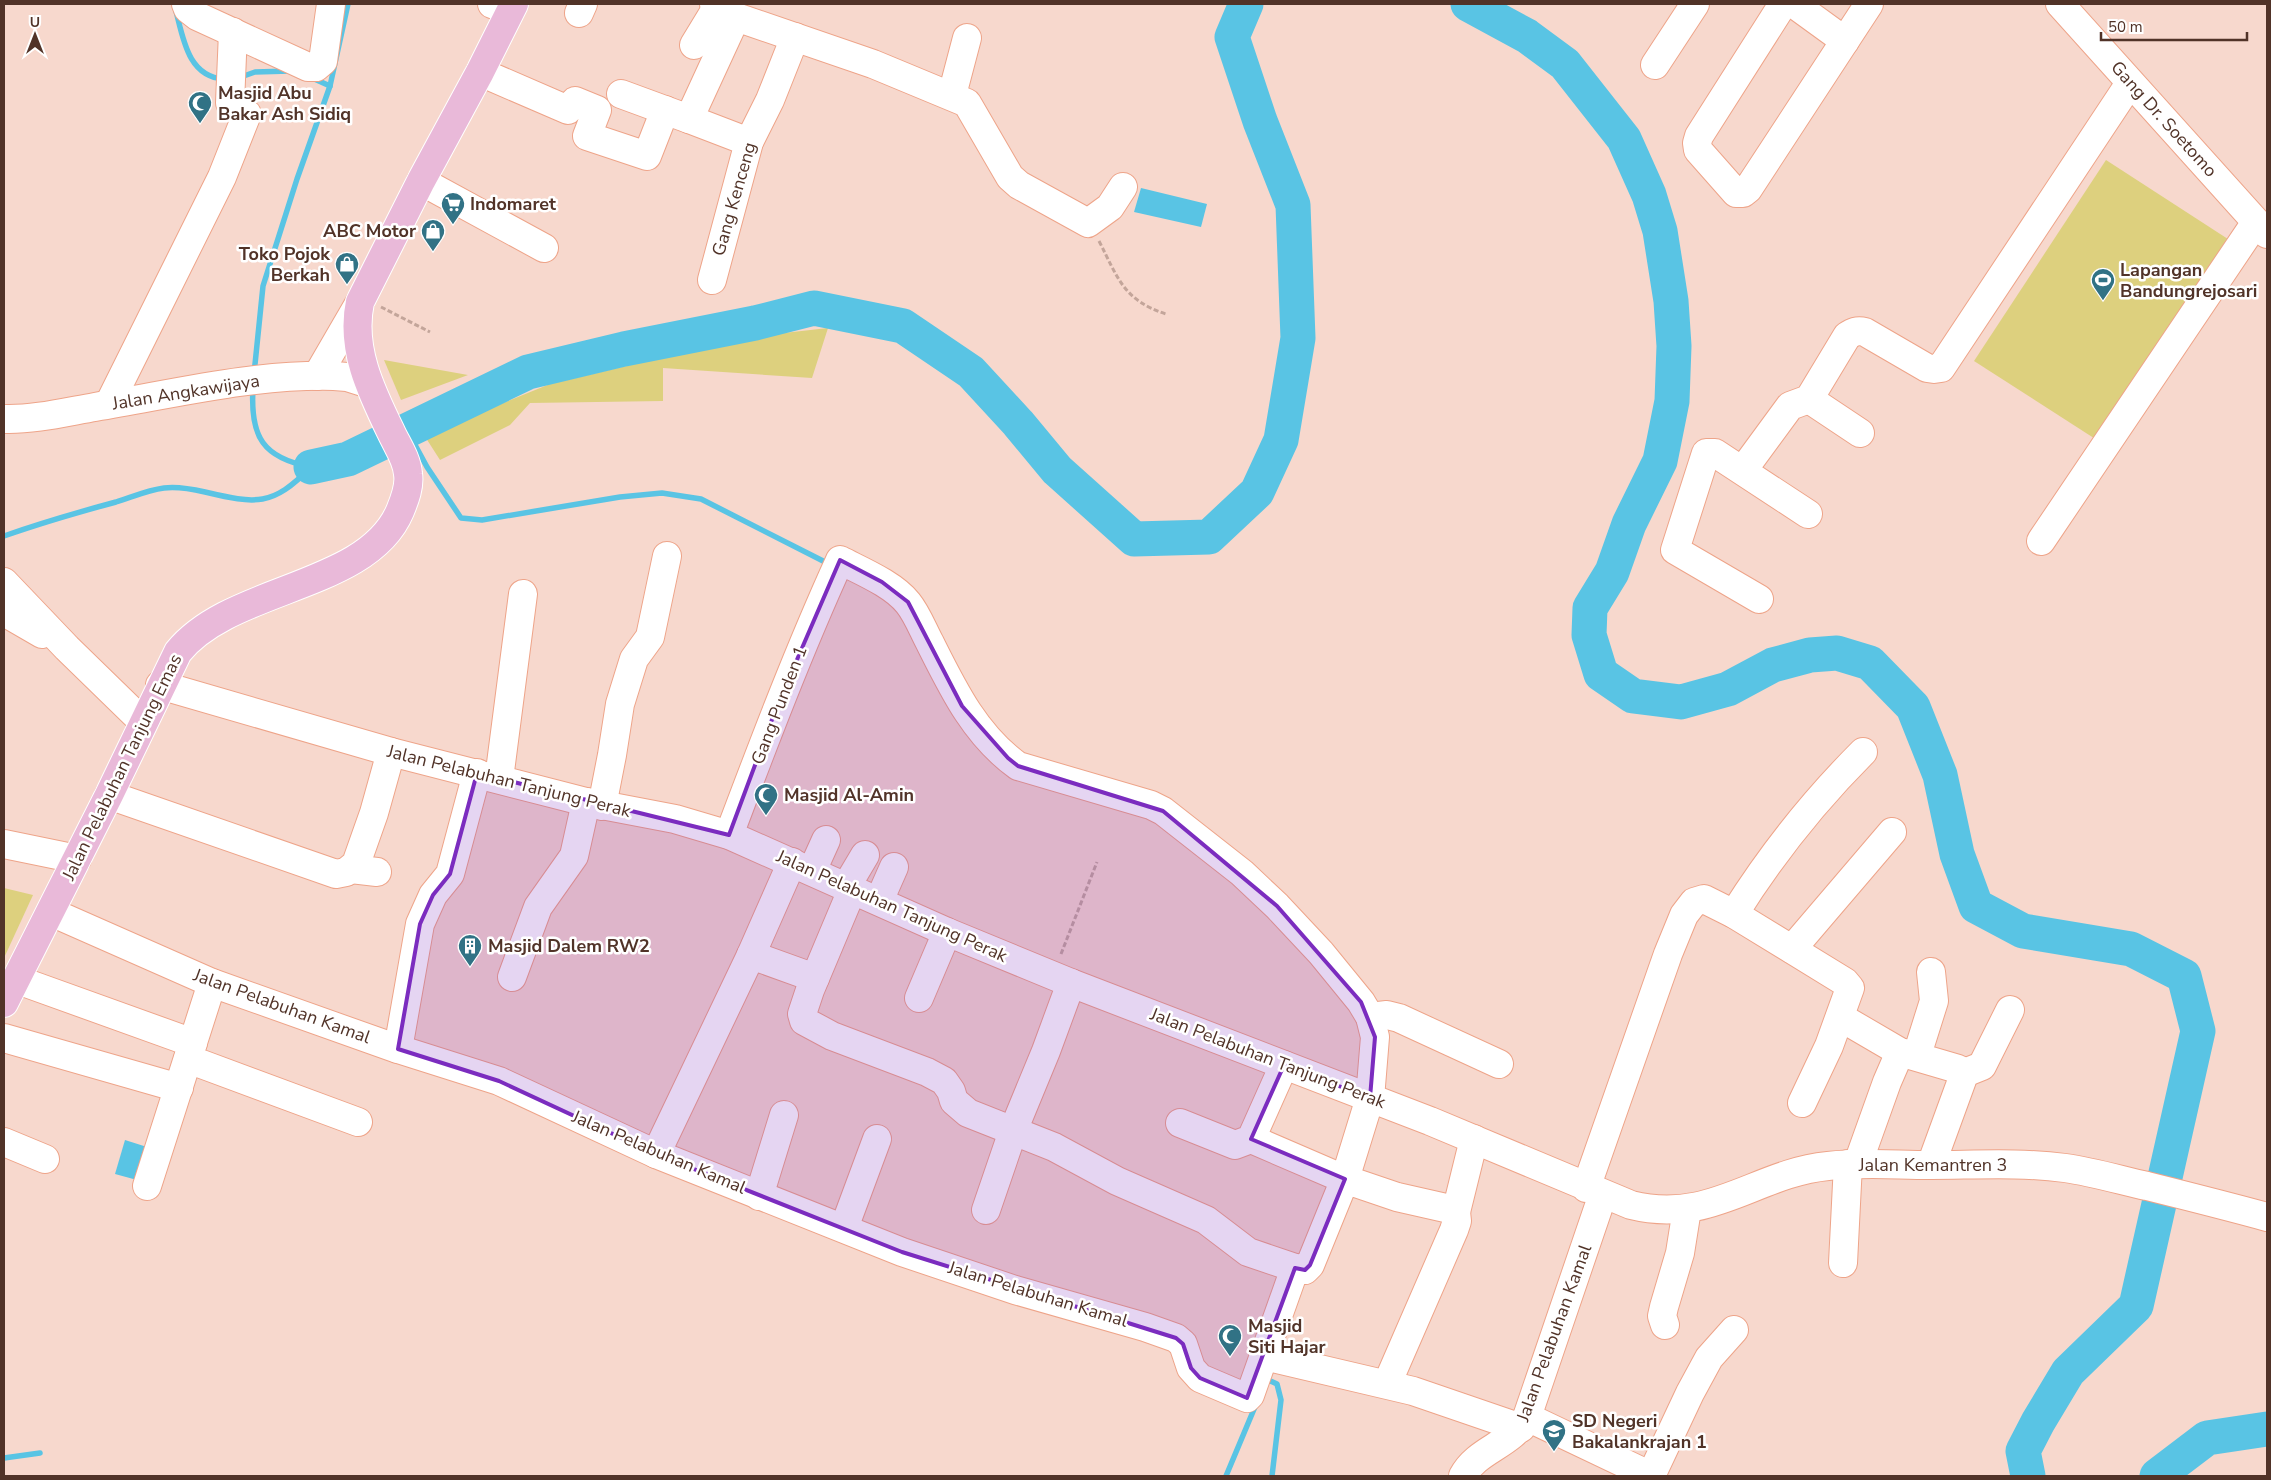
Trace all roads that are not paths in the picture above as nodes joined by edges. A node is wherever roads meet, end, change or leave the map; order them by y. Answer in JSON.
{"nodes":[{"id":1,"x":186,"y":4,"type":"edge"},
{"id":2,"x":331,"y":4,"type":"edge"},
{"id":3,"x":1695,"y":4,"type":"edge"},
{"id":4,"x":1783,"y":4,"type":"edge"},
{"id":5,"x":1794,"y":4,"type":"edge"},
{"id":6,"x":1870,"y":4,"type":"edge"},
{"id":7,"x":2060,"y":4,"type":"edge"},
{"id":8,"x":505,"y":6,"type":"edge"},
{"id":9,"x":722,"y":8,"type":"edge"},
{"id":10,"x":233,"y":32,"type":"junction"},
{"id":11,"x":795,"y":37,"type":"junction"},
{"id":12,"x":967,"y":38,"type":"dead end"},
{"id":13,"x":1845,"y":41,"type":"junction"},
{"id":14,"x":694,"y":45,"type":"dead end"},
{"id":15,"x":1655,"y":64,"type":"dead end"},
{"id":16,"x":480,"y":72,"type":"junction"},
{"id":17,"x":2130,"y":83,"type":"junction"},
{"id":18,"x":621,"y":94,"type":"dead end"},
{"id":19,"x":952,"y":95,"type":"junction"},
{"id":20,"x":677,"y":115,"type":"junction"},
{"id":21,"x":749,"y":142,"type":"junction"},
{"id":22,"x":421,"y":181,"type":"junction"},
{"id":23,"x":1123,"y":187,"type":"dead end"},
{"id":24,"x":2262,"y":228,"type":"edge"},
{"id":25,"x":544,"y":248,"type":"dead end"},
{"id":26,"x":712,"y":280,"type":"dead end"},
{"id":27,"x":361,"y":300,"type":"junction"},
{"id":28,"x":317,"y":376,"type":"junction"},
{"id":29,"x":370,"y":389,"type":"junction"},
{"id":30,"x":1809,"y":399,"type":"junction"},
{"id":31,"x":109,"y":404,"type":"junction"},
{"id":32,"x":4,"y":419,"type":"edge"},
{"id":33,"x":1860,"y":433,"type":"dead end"},
{"id":34,"x":1743,"y":470,"type":"junction"},
{"id":35,"x":1808,"y":514,"type":"dead end"},
{"id":36,"x":2041,"y":541,"type":"dead end"},
{"id":37,"x":667,"y":556,"type":"dead end"},
{"id":38,"x":4,"y":582,"type":"edge"},
{"id":39,"x":524,"y":594,"type":"dead end"},
{"id":40,"x":1759,"y":599,"type":"dead end"},
{"id":41,"x":4,"y":612,"type":"edge"},
{"id":42,"x":67,"y":648,"type":"junction"},
{"id":43,"x":160,"y":685,"type":"junction"},
{"id":44,"x":143,"y":722,"type":"junction"},
{"id":45,"x":391,"y":752,"type":"junction"},
{"id":46,"x":1863,"y":752,"type":"dead end"},
{"id":47,"x":488,"y":776,"type":"junction"},
{"id":48,"x":109,"y":795,"type":"junction"},
{"id":49,"x":594,"y":804,"type":"junction"},
{"id":50,"x":1892,"y":832,"type":"dead end"},
{"id":51,"x":729,"y":836,"type":"junction"},
{"id":52,"x":826,"y":840,"type":"dead end"},
{"id":53,"x":4,"y":844,"type":"edge"},
{"id":54,"x":865,"y":855,"type":"dead end"},
{"id":55,"x":77,"y":859,"type":"junction"},
{"id":56,"x":894,"y":866,"type":"dead end"},
{"id":57,"x":802,"y":867,"type":"junction"},
{"id":58,"x":849,"y":888,"type":"junction"},
{"id":59,"x":879,"y":901,"type":"junction"},
{"id":60,"x":51,"y":912,"type":"junction"},
{"id":61,"x":1734,"y":914,"type":"junction"},
{"id":62,"x":947,"y":932,"type":"junction"},
{"id":63,"x":1792,"y":950,"type":"junction"},
{"id":64,"x":751,"y":955,"type":"junction"},
{"id":65,"x":1931,"y":972,"type":"dead end"},
{"id":66,"x":512,"y":977,"type":"dead end"},
{"id":67,"x":815,"y":978,"type":"junction"},
{"id":68,"x":1061,"y":979,"type":"junction"},
{"id":69,"x":212,"y":982,"type":"junction"},
{"id":70,"x":10,"y":991,"type":"edge"},
{"id":71,"x":920,"y":998,"type":"dead end"},
{"id":72,"x":2010,"y":1010,"type":"dead end"},
{"id":73,"x":1370,"y":1017,"type":"junction"},
{"id":74,"x":1840,"y":1017,"type":"junction"},
{"id":75,"x":4,"y":1038,"type":"edge"},
{"id":76,"x":398,"y":1049,"type":"junction"},
{"id":77,"x":191,"y":1051,"type":"junction"},
{"id":78,"x":1909,"y":1054,"type":"junction"},
{"id":79,"x":1284,"y":1064,"type":"junction"},
{"id":80,"x":1499,"y":1064,"type":"dead end"},
{"id":81,"x":1962,"y":1074,"type":"junction"},
{"id":82,"x":179,"y":1088,"type":"junction"},
{"id":83,"x":1362,"y":1095,"type":"junction"},
{"id":84,"x":1802,"y":1103,"type":"dead end"},
{"id":85,"x":784,"y":1115,"type":"dead end"},
{"id":86,"x":358,"y":1122,"type":"dead end"},
{"id":87,"x":1180,"y":1122,"type":"dead end"},
{"id":88,"x":1013,"y":1131,"type":"junction"},
{"id":89,"x":876,"y":1139,"type":"dead end"},
{"id":90,"x":1251,"y":1139,"type":"junction"},
{"id":91,"x":1474,"y":1139,"type":"junction"},
{"id":92,"x":4,"y":1142,"type":"edge"},
{"id":93,"x":656,"y":1154,"type":"junction"},
{"id":94,"x":45,"y":1160,"type":"dead end"},
{"id":95,"x":1853,"y":1164,"type":"junction"},
{"id":96,"x":1931,"y":1165,"type":"junction"},
{"id":97,"x":1340,"y":1178,"type":"junction"},
{"id":98,"x":147,"y":1186,"type":"dead end"},
{"id":99,"x":1594,"y":1191,"type":"junction"},
{"id":100,"x":759,"y":1196,"type":"junction"},
{"id":101,"x":1687,"y":1209,"type":"junction"},
{"id":102,"x":986,"y":1210,"type":"dead end"},
{"id":103,"x":1456,"y":1212,"type":"junction"},
{"id":104,"x":2267,"y":1217,"type":"edge"},
{"id":105,"x":844,"y":1228,"type":"junction"},
{"id":106,"x":1843,"y":1262,"type":"dead end"},
{"id":107,"x":1299,"y":1269,"type":"junction"},
{"id":108,"x":1665,"y":1325,"type":"dead end"},
{"id":109,"x":1734,"y":1330,"type":"dead end"},
{"id":110,"x":1271,"y":1358,"type":"junction"},
{"id":111,"x":1387,"y":1384,"type":"junction"},
{"id":112,"x":1524,"y":1422,"type":"junction"},
{"id":113,"x":1623,"y":1470,"type":"edge"},
{"id":114,"x":1463,"y":1476,"type":"edge"},
{"id":115,"x":1651,"y":1476,"type":"edge"}],
"edges":[{"from":1,"to":10,"type":"street"},
{"from":2,"to":10,"type":"street"},
{"from":3,"to":15,"type":"street"},
{"from":4,"to":13,"type":"street"},
{"from":5,"to":13,"type":"street"},
{"from":6,"to":13,"type":"street"},
{"from":7,"to":17,"type":"street","name":"Gang Dr. Soetomo"},
{"from":8,"to":16,"type":"main road","name":"Jalan Pelabuhan Tanjung Emas"},
{"from":9,"to":11,"type":"street"},
{"from":9,"to":14,"type":"street"},
{"from":9,"to":20,"type":"street"},
{"from":10,"to":31,"type":"street"},
{"from":11,"to":19,"type":"street"},
{"from":11,"to":21,"type":"street","name":"Gang Kenceng"},
{"from":12,"to":19,"type":"street"},
{"from":16,"to":20,"type":"street"},
{"from":16,"to":22,"type":"main road","name":"Jalan Pelabuhan Tanjung Emas"},
{"from":17,"to":24,"type":"street","name":"Gang Dr. Soetomo"},
{"from":17,"to":30,"type":"street"},
{"from":18,"to":20,"type":"street"},
{"from":19,"to":23,"type":"street"},
{"from":20,"to":21,"type":"street"},
{"from":21,"to":26,"type":"street","name":"Gang Kenceng"},
{"from":22,"to":25,"type":"street"},
{"from":22,"to":27,"type":"main road","name":"Jalan Pelabuhan Tanjung Emas"},
{"from":24,"to":36,"type":"street"},
{"from":27,"to":28,"type":"street"},
{"from":27,"to":29,"type":"main road","name":"Jalan Pelabuhan Tanjung Emas"},
{"from":28,"to":29,"type":"street","name":"Jalan Angkawijaya"},
{"from":28,"to":31,"type":"street","name":"Jalan Angkawijaya"},
{"from":29,"to":43,"type":"main road","name":"Jalan Pelabuhan Tanjung Emas"},
{"from":30,"to":33,"type":"street"},
{"from":30,"to":34,"type":"street"},
{"from":31,"to":32,"type":"street","name":"Jalan Angkawijaya"},
{"from":34,"to":35,"type":"street"},
{"from":34,"to":40,"type":"street"},
{"from":37,"to":49,"type":"street"},
{"from":38,"to":42,"type":"street"},
{"from":39,"to":47,"type":"street"},
{"from":41,"to":42,"type":"street"},
{"from":42,"to":44,"type":"street"},
{"from":43,"to":44,"type":"main road","name":"Jalan Pelabuhan Tanjung Emas"},
{"from":43,"to":45,"type":"street","name":"Jalan Pelabuhan Tanjung Perak"},
{"from":44,"to":48,"type":"main road","name":"Jalan Pelabuhan Tanjung Emas"},
{"from":45,"to":47,"type":"street","name":"Jalan Pelabuhan Tanjung Perak"},
{"from":45,"to":48,"type":"street"},
{"from":46,"to":61,"type":"street"},
{"from":47,"to":49,"type":"street","name":"Jalan Pelabuhan Tanjung Perak"},
{"from":47,"to":76,"type":"street"},
{"from":48,"to":55,"type":"main road","name":"Jalan Pelabuhan Tanjung Emas"},
{"from":49,"to":51,"type":"street","name":"Jalan Pelabuhan Tanjung Perak"},
{"from":49,"to":66,"type":"street"},
{"from":50,"to":63,"type":"street"},
{"from":51,"to":57,"type":"street","name":"Jalan Pelabuhan Tanjung Perak"},
{"from":51,"to":73,"type":"street","name":"Gang Punden 1"},
{"from":52,"to":57,"type":"street"},
{"from":53,"to":55,"type":"street"},
{"from":54,"to":58,"type":"street"},
{"from":55,"to":60,"type":"main road","name":"Jalan Pelabuhan Tanjung Emas"},
{"from":56,"to":59,"type":"street"},
{"from":57,"to":58,"type":"street","name":"Jalan Pelabuhan Tanjung Perak"},
{"from":57,"to":64,"type":"street"},
{"from":58,"to":59,"type":"street","name":"Jalan Pelabuhan Tanjung Perak"},
{"from":58,"to":67,"type":"street"},
{"from":59,"to":62,"type":"street","name":"Jalan Pelabuhan Tanjung Perak"},
{"from":60,"to":69,"type":"street","name":"Jalan Pelabuhan Kamal"},
{"from":60,"to":70,"type":"main road","name":"Jalan Pelabuhan Tanjung Emas"},
{"from":61,"to":63,"type":"street","name":"Jalan Pelabuhan Kamal"},
{"from":61,"to":99,"type":"street","name":"Jalan Pelabuhan Kamal"},
{"from":62,"to":68,"type":"street","name":"Jalan Pelabuhan Tanjung Perak"},
{"from":62,"to":71,"type":"street"},
{"from":63,"to":74,"type":"street","name":"Jalan Pelabuhan Kamal"},
{"from":64,"to":67,"type":"street"},
{"from":64,"to":93,"type":"street"},
{"from":65,"to":78,"type":"street"},
{"from":67,"to":88,"type":"street"},
{"from":68,"to":79,"type":"street","name":"Jalan Pelabuhan Tanjung Perak"},
{"from":68,"to":88,"type":"street"},
{"from":69,"to":76,"type":"street","name":"Jalan Pelabuhan Kamal"},
{"from":69,"to":77,"type":"street"},
{"from":70,"to":77,"type":"street"},
{"from":72,"to":81,"type":"street"},
{"from":73,"to":80,"type":"street"},
{"from":73,"to":83,"type":"street"},
{"from":74,"to":78,"type":"street"},
{"from":74,"to":84,"type":"street"},
{"from":75,"to":82,"type":"street"},
{"from":76,"to":93,"type":"street","name":"Jalan Pelabuhan Kamal"},
{"from":77,"to":82,"type":"street"},
{"from":77,"to":86,"type":"street"},
{"from":78,"to":81,"type":"street"},
{"from":78,"to":95,"type":"street"},
{"from":79,"to":83,"type":"street","name":"Jalan Pelabuhan Tanjung Perak"},
{"from":79,"to":90,"type":"street"},
{"from":81,"to":96,"type":"street"},
{"from":82,"to":98,"type":"street"},
{"from":83,"to":91,"type":"street","name":"Jalan Pelabuhan Tanjung Perak"},
{"from":83,"to":97,"type":"street"},
{"from":85,"to":100,"type":"street"},
{"from":87,"to":90,"type":"street"},
{"from":88,"to":102,"type":"street"},
{"from":88,"to":107,"type":"street"},
{"from":89,"to":105,"type":"street"},
{"from":90,"to":97,"type":"street"},
{"from":91,"to":99,"type":"street","name":"Jalan Pelabuhan Tanjung Perak"},
{"from":91,"to":103,"type":"street"},
{"from":92,"to":94,"type":"street"},
{"from":93,"to":100,"type":"street","name":"Jalan Pelabuhan Kamal"},
{"from":95,"to":96,"type":"street","name":"Jalan Kemantren 3"},
{"from":95,"to":101,"type":"street","name":"Jalan Kemantren 3"},
{"from":95,"to":106,"type":"street"},
{"from":96,"to":104,"type":"street","name":"Jalan Kemantren 3"},
{"from":97,"to":103,"type":"street"},
{"from":97,"to":107,"type":"street"},
{"from":99,"to":101,"type":"street","name":"Jalan Kemantren 3"},
{"from":99,"to":112,"type":"street","name":"Jalan Pelabuhan Kamal"},
{"from":100,"to":105,"type":"street","name":"Jalan Pelabuhan Kamal"},
{"from":101,"to":108,"type":"street"},
{"from":103,"to":111,"type":"street"},
{"from":105,"to":110,"type":"street","name":"Jalan Pelabuhan Kamal"},
{"from":107,"to":110,"type":"street"},
{"from":109,"to":115,"type":"street"},
{"from":110,"to":111,"type":"street"},
{"from":111,"to":112,"type":"street"},
{"from":112,"to":113,"type":"street"},
{"from":112,"to":114,"type":"street","name":"Jalan Pelabuhan Kamal"},
{"from":113,"to":115,"type":"street"}]}
